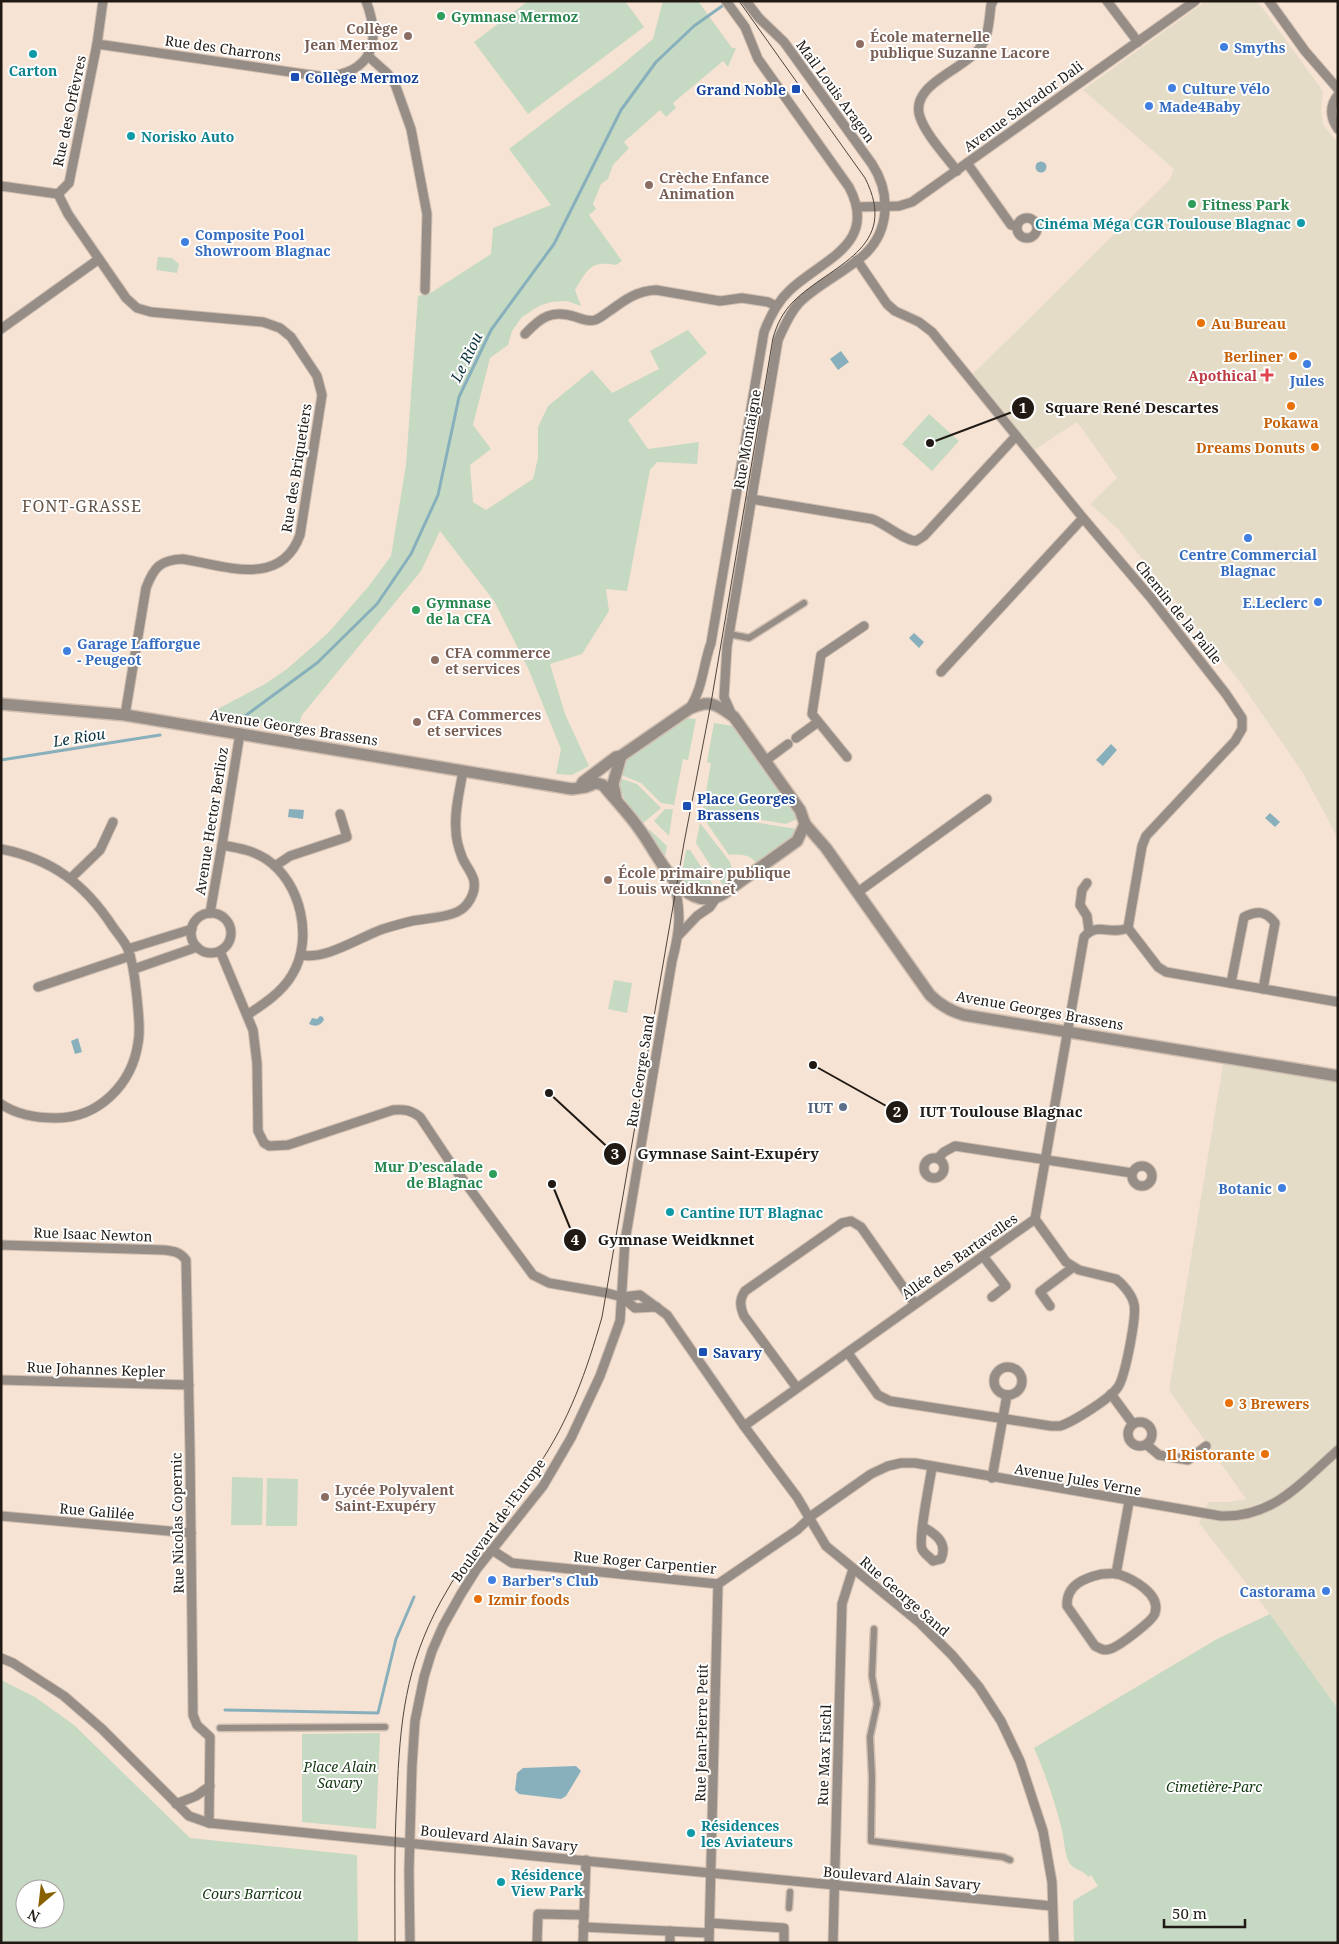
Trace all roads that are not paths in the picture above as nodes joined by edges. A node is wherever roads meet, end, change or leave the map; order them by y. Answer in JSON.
{"nodes":[{"id":1,"x":103,"y":1,"type":"edge"},
{"id":2,"x":366,"y":1,"type":"edge"},
{"id":3,"x":726,"y":1,"type":"edge"},
{"id":4,"x":746,"y":1,"type":"edge"},
{"id":5,"x":993,"y":1,"type":"edge"},
{"id":6,"x":1107,"y":1,"type":"edge"},
{"id":7,"x":1195,"y":1,"type":"edge"},
{"id":8,"x":1269,"y":1,"type":"edge"},
{"id":9,"x":1138,"y":42,"type":"junction"},
{"id":10,"x":97,"y":44,"type":"junction"},
{"id":11,"x":368,"y":56,"type":"junction"},
{"id":12,"x":1338,"y":89,"type":"edge"},
{"id":13,"x":1338,"y":95,"type":"edge"},
{"id":14,"x":1338,"y":129,"type":"edge"},
{"id":15,"x":967,"y":163,"type":"junction"},
{"id":16,"x":957,"y":171,"type":"junction"},
{"id":17,"x":1,"y":186,"type":"edge"},
{"id":18,"x":58,"y":194,"type":"junction"},
{"id":19,"x":886,"y":206,"type":"junction"},
{"id":20,"x":857,"y":207,"type":"junction"},
{"id":21,"x":1017,"y":226,"type":"dead end"},
{"id":22,"x":99,"y":260,"type":"junction"},
{"id":23,"x":857,"y":260,"type":"junction"},
{"id":24,"x":425,"y":290,"type":"dead end"},
{"id":25,"x":776,"y":306,"type":"junction"},
{"id":26,"x":1,"y":329,"type":"edge"},
{"id":27,"x":525,"y":334,"type":"dead end"},
{"id":28,"x":1016,"y":436,"type":"junction"},
{"id":29,"x":751,"y":499,"type":"junction"},
{"id":30,"x":1083,"y":518,"type":"junction"},
{"id":31,"x":804,"y":603,"type":"dead end"},
{"id":32,"x":864,"y":626,"type":"dead end"},
{"id":33,"x":729,"y":634,"type":"junction"},
{"id":34,"x":941,"y":672,"type":"dead end"},
{"id":35,"x":1,"y":704,"type":"edge"},
{"id":36,"x":689,"y":709,"type":"junction"},
{"id":37,"x":125,"y":715,"type":"junction"},
{"id":38,"x":734,"y":717,"type":"junction"},
{"id":39,"x":818,"y":722,"type":"junction"},
{"id":40,"x":240,"y":733,"type":"junction"},
{"id":41,"x":796,"y":738,"type":"dead end"},
{"id":42,"x":788,"y":744,"type":"dead end"},
{"id":43,"x":621,"y":756,"type":"junction"},
{"id":44,"x":847,"y":757,"type":"dead end"},
{"id":45,"x":765,"y":761,"type":"junction"},
{"id":46,"x":463,"y":770,"type":"junction"},
{"id":47,"x":583,"y":785,"type":"junction"},
{"id":48,"x":987,"y":799,"type":"dead end"},
{"id":49,"x":617,"y":803,"type":"junction"},
{"id":50,"x":340,"y":814,"type":"dead end"},
{"id":51,"x":113,"y":822,"type":"dead end"},
{"id":52,"x":804,"y":824,"type":"junction"},
{"id":53,"x":818,"y":840,"type":"junction"},
{"id":54,"x":797,"y":841,"type":"junction"},
{"id":55,"x":222,"y":845,"type":"junction"},
{"id":56,"x":1,"y":850,"type":"edge"},
{"id":57,"x":275,"y":866,"type":"junction"},
{"id":58,"x":71,"y":878,"type":"junction"},
{"id":59,"x":673,"y":880,"type":"junction"},
{"id":60,"x":1087,"y":883,"type":"dead end"},
{"id":61,"x":858,"y":892,"type":"junction"},
{"id":62,"x":716,"y":898,"type":"junction"},
{"id":63,"x":210,"y":913,"type":"junction"},
{"id":64,"x":1128,"y":928,"type":"junction"},
{"id":65,"x":192,"y":929,"type":"junction"},
{"id":66,"x":1089,"y":931,"type":"junction"},
{"id":67,"x":679,"y":935,"type":"junction"},
{"id":68,"x":197,"y":947,"type":"junction"},
{"id":69,"x":220,"y":951,"type":"junction"},
{"id":70,"x":129,"y":952,"type":"junction"},
{"id":71,"x":301,"y":955,"type":"junction"},
{"id":72,"x":134,"y":969,"type":"junction"},
{"id":73,"x":1231,"y":983,"type":"junction"},
{"id":74,"x":38,"y":988,"type":"dead end"},
{"id":75,"x":1263,"y":989,"type":"junction"},
{"id":76,"x":1338,"y":1002,"type":"edge"},
{"id":77,"x":247,"y":1015,"type":"junction"},
{"id":78,"x":1067,"y":1030,"type":"junction"},
{"id":79,"x":1338,"y":1076,"type":"edge"},
{"id":80,"x":1,"y":1104,"type":"edge"},
{"id":81,"x":938,"y":1158,"type":"dead end"},
{"id":82,"x":1045,"y":1159,"type":"junction"},
{"id":83,"x":1132,"y":1173,"type":"dead end"},
{"id":84,"x":1035,"y":1219,"type":"junction"},
{"id":85,"x":1,"y":1245,"type":"edge"},
{"id":86,"x":182,"y":1255,"type":"joint"},
{"id":87,"x":982,"y":1256,"type":"junction"},
{"id":88,"x":1072,"y":1268,"type":"junction"},
{"id":89,"x":622,"y":1297,"type":"junction"},
{"id":90,"x":992,"y":1297,"type":"dead end"},
{"id":91,"x":915,"y":1304,"type":"junction"},
{"id":92,"x":1050,"y":1306,"type":"dead end"},
{"id":93,"x":848,"y":1353,"type":"junction"},
{"id":94,"x":1,"y":1380,"type":"edge"},
{"id":95,"x":189,"y":1385,"type":"junction"},
{"id":96,"x":796,"y":1388,"type":"junction"},
{"id":97,"x":1111,"y":1394,"type":"junction"},
{"id":98,"x":1006,"y":1395,"type":"dead end"},
{"id":99,"x":1003,"y":1419,"type":"junction"},
{"id":100,"x":1133,"y":1424,"type":"junction"},
{"id":101,"x":744,"y":1426,"type":"junction"},
{"id":102,"x":1147,"y":1445,"type":"junction"},
{"id":103,"x":1206,"y":1446,"type":"dead end"},
{"id":104,"x":1338,"y":1450,"type":"edge"},
{"id":105,"x":932,"y":1467,"type":"junction"},
{"id":106,"x":992,"y":1478,"type":"junction"},
{"id":107,"x":1129,"y":1502,"type":"junction"},
{"id":108,"x":1,"y":1516,"type":"edge"},
{"id":109,"x":809,"y":1518,"type":"junction"},
{"id":110,"x":923,"y":1527,"type":"dead end"},
{"id":111,"x":191,"y":1533,"type":"junction"},
{"id":112,"x":492,"y":1550,"type":"junction"},
{"id":113,"x":853,"y":1569,"type":"junction"},
{"id":114,"x":1116,"y":1574,"type":"junction"},
{"id":115,"x":718,"y":1584,"type":"junction"},
{"id":116,"x":874,"y":1629,"type":"dead end"},
{"id":117,"x":1,"y":1658,"type":"edge"},
{"id":118,"x":385,"y":1727,"type":"dead end"},
{"id":119,"x":220,"y":1728,"type":"dead end"},
{"id":120,"x":210,"y":1786,"type":"junction"},
{"id":121,"x":176,"y":1804,"type":"junction"},
{"id":122,"x":209,"y":1823,"type":"junction"},
{"id":123,"x":410,"y":1843,"type":"junction"},
{"id":124,"x":586,"y":1860,"type":"junction"},
{"id":125,"x":1010,"y":1860,"type":"dead end"},
{"id":126,"x":711,"y":1874,"type":"junction"},
{"id":127,"x":835,"y":1885,"type":"junction"},
{"id":128,"x":790,"y":1892,"type":"dead end"},
{"id":129,"x":1052,"y":1906,"type":"junction"},
{"id":130,"x":789,"y":1908,"type":"dead end"},
{"id":131,"x":584,"y":1915,"type":"junction"},
{"id":132,"x":710,"y":1922,"type":"junction"},
{"id":133,"x":583,"y":1928,"type":"junction"},
{"id":134,"x":670,"y":1931,"type":"junction"},
{"id":135,"x":709,"y":1933,"type":"junction"},
{"id":136,"x":410,"y":1943,"type":"edge"},
{"id":137,"x":537,"y":1943,"type":"edge"},
{"id":138,"x":583,"y":1943,"type":"edge"},
{"id":139,"x":670,"y":1943,"type":"edge"},
{"id":140,"x":709,"y":1943,"type":"edge"},
{"id":141,"x":784,"y":1943,"type":"edge"},
{"id":142,"x":833,"y":1943,"type":"edge"},
{"id":143,"x":1054,"y":1943,"type":"edge"}],
"edges":[{"from":1,"to":10,"type":"street","name":"Rue des Orfèvres"},
{"from":2,"to":11,"type":"street"},
{"from":3,"to":20,"type":"street"},
{"from":4,"to":19,"type":"street","name":"Mail Louis Aragon"},
{"from":5,"to":16,"type":"street"},
{"from":6,"to":9,"type":"street"},
{"from":7,"to":9,"type":"street","name":"Avenue Salvador Dali"},
{"from":8,"to":12,"type":"street"},
{"from":9,"to":15,"type":"street","name":"Avenue Salvador Dali"},
{"from":10,"to":11,"type":"street","name":"Rue des Charrons"},
{"from":10,"to":18,"type":"street","name":"Rue des Orfèvres"},
{"from":11,"to":24,"type":"street"},
{"from":13,"to":14,"type":"street"},
{"from":15,"to":16,"type":"street","name":"Avenue Salvador Dali"},
{"from":15,"to":21,"type":"street"},
{"from":16,"to":19,"type":"street","name":"Avenue Salvador Dali"},
{"from":17,"to":18,"type":"street"},
{"from":18,"to":22,"type":"street","name":"Rue des Briquetiers"},
{"from":19,"to":20,"type":"street","name":"Avenue Salvador Dali"},
{"from":19,"to":23,"type":"street","name":"Rue Montaigne"},
{"from":20,"to":25,"type":"street","name":"Rue Montaigne"},
{"from":22,"to":26,"type":"street"},
{"from":22,"to":37,"type":"street","name":"Rue des Briquetiers"},
{"from":23,"to":28,"type":"street","name":"Chemin de la Paille"},
{"from":23,"to":29,"type":"street","name":"Rue Montaigne"},
{"from":25,"to":27,"type":"street"},
{"from":25,"to":36,"type":"street","name":"Rue Montaigne"},
{"from":28,"to":29,"type":"street"},
{"from":28,"to":30,"type":"street","name":"Chemin de la Paille"},
{"from":29,"to":33,"type":"street","name":"Rue Montaigne"},
{"from":30,"to":34,"type":"street"},
{"from":30,"to":64,"type":"street","name":"Chemin de la Paille"},
{"from":31,"to":33,"type":"street"},
{"from":32,"to":39,"type":"street"},
{"from":33,"to":38,"type":"street","name":"Rue Montaigne"},
{"from":35,"to":37,"type":"street","name":"Avenue Georges Brassens"},
{"from":36,"to":38,"type":"street"},
{"from":36,"to":43,"type":"street"},
{"from":37,"to":40,"type":"street","name":"Avenue Georges Brassens"},
{"from":38,"to":45,"type":"street"},
{"from":39,"to":41,"type":"street"},
{"from":39,"to":44,"type":"street"},
{"from":40,"to":46,"type":"street","name":"Avenue Georges Brassens"},
{"from":40,"to":55,"type":"street","name":"Avenue Hector Berlioz"},
{"from":42,"to":45,"type":"street"},
{"from":43,"to":47,"type":"street"},
{"from":43,"to":49,"type":"street"},
{"from":45,"to":52,"type":"street"},
{"from":46,"to":47,"type":"street","name":"Avenue Georges Brassens"},
{"from":46,"to":71,"type":"street"},
{"from":47,"to":49,"type":"street"},
{"from":48,"to":61,"type":"street"},
{"from":49,"to":59,"type":"street"},
{"from":50,"to":57,"type":"street"},
{"from":51,"to":58,"type":"street"},
{"from":52,"to":53,"type":"street","name":"Avenue Georges Brassens"},
{"from":52,"to":54,"type":"street"},
{"from":53,"to":54,"type":"street"},
{"from":53,"to":61,"type":"street","name":"Avenue Georges Brassens"},
{"from":54,"to":62,"type":"street"},
{"from":55,"to":57,"type":"street"},
{"from":55,"to":63,"type":"street","name":"Avenue Hector Berlioz"},
{"from":56,"to":58,"type":"street"},
{"from":57,"to":71,"type":"street"},
{"from":58,"to":70,"type":"street"},
{"from":59,"to":62,"type":"street"},
{"from":59,"to":67,"type":"street","name":"Rue George Sand"},
{"from":60,"to":66,"type":"street"},
{"from":61,"to":78,"type":"street","name":"Avenue Georges Brassens"},
{"from":62,"to":67,"type":"street"},
{"from":63,"to":65,"type":"street"},
{"from":63,"to":69,"type":"street"},
{"from":64,"to":66,"type":"street"},
{"from":64,"to":73,"type":"street"},
{"from":65,"to":68,"type":"street"},
{"from":65,"to":70,"type":"street"},
{"from":66,"to":78,"type":"street","name":"Allée des Bartavelles"},
{"from":67,"to":89,"type":"street","name":"Rue George Sand"},
{"from":68,"to":69,"type":"street"},
{"from":68,"to":72,"type":"street"},
{"from":69,"to":77,"type":"street"},
{"from":70,"to":72,"type":"street"},
{"from":70,"to":74,"type":"street"},
{"from":71,"to":77,"type":"street"},
{"from":72,"to":80,"type":"street"},
{"from":73,"to":75,"type":"street"},
{"from":73,"to":75,"type":"street"},
{"from":75,"to":76,"type":"street"},
{"from":77,"to":89,"type":"street"},
{"from":78,"to":79,"type":"street","name":"Avenue Georges Brassens"},
{"from":78,"to":82,"type":"street","name":"Allée des Bartavelles"},
{"from":81,"to":82,"type":"street"},
{"from":82,"to":83,"type":"street"},
{"from":82,"to":84,"type":"street","name":"Allée des Bartavelles"},
{"from":84,"to":87,"type":"street","name":"Allée des Bartavelles"},
{"from":84,"to":88,"type":"street"},
{"from":85,"to":86,"type":"street","name":"Rue Isaac Newton"},
{"from":86,"to":95,"type":"street","name":"Rue Nicolas Copernic"},
{"from":87,"to":90,"type":"street"},
{"from":87,"to":91,"type":"street","name":"Allée des Bartavelles"},
{"from":88,"to":92,"type":"street"},
{"from":88,"to":97,"type":"street"},
{"from":89,"to":101,"type":"street","name":"Rue George Sand"},
{"from":89,"to":112,"type":"street","name":"Boulevard de l'Europe"},
{"from":91,"to":93,"type":"street","name":"Allée des Bartavelles"},
{"from":91,"to":96,"type":"street"},
{"from":93,"to":96,"type":"street","name":"Allée des Bartavelles"},
{"from":93,"to":99,"type":"street"},
{"from":94,"to":95,"type":"street","name":"Rue Johannes Kepler"},
{"from":95,"to":111,"type":"street","name":"Rue Nicolas Copernic"},
{"from":96,"to":101,"type":"street","name":"Allée des Bartavelles"},
{"from":97,"to":99,"type":"street"},
{"from":97,"to":100,"type":"street"},
{"from":98,"to":99,"type":"street"},
{"from":99,"to":106,"type":"street"},
{"from":100,"to":102,"type":"street"},
{"from":100,"to":102,"type":"street"},
{"from":101,"to":109,"type":"street","name":"Rue George Sand"},
{"from":102,"to":103,"type":"street"},
{"from":104,"to":107,"type":"street","name":"Avenue Jules Verne"},
{"from":105,"to":106,"type":"street","name":"Avenue Jules Verne"},
{"from":105,"to":109,"type":"street","name":"Avenue Jules Verne"},
{"from":105,"to":110,"type":"street"},
{"from":106,"to":107,"type":"street","name":"Avenue Jules Verne"},
{"from":107,"to":114,"type":"street"},
{"from":108,"to":111,"type":"street","name":"Rue Galilée"},
{"from":109,"to":113,"type":"street","name":"Rue George Sand"},
{"from":109,"to":115,"type":"street","name":"Rue Roger Carpentier"},
{"from":111,"to":120,"type":"street","name":"Rue Nicolas Copernic"},
{"from":112,"to":115,"type":"street","name":"Rue Roger Carpentier"},
{"from":112,"to":123,"type":"street","name":"Boulevard de l'Europe"},
{"from":113,"to":127,"type":"street","name":"Rue Max Fischl"},
{"from":113,"to":129,"type":"street","name":"Rue George Sand"},
{"from":114,"to":114,"type":"street"},
{"from":115,"to":126,"type":"street","name":"Rue Jean-Pierre Petit"},
{"from":116,"to":125,"type":"street"},
{"from":117,"to":121,"type":"street","name":"Boulevard Alain Savary"},
{"from":118,"to":119,"type":"street"},
{"from":120,"to":121,"type":"street"},
{"from":120,"to":122,"type":"street","name":"Rue Nicolas Copernic"},
{"from":121,"to":122,"type":"street","name":"Boulevard Alain Savary"},
{"from":122,"to":123,"type":"street","name":"Boulevard Alain Savary"},
{"from":123,"to":124,"type":"street","name":"Boulevard Alain Savary"},
{"from":123,"to":136,"type":"street","name":"Boulevard de l'Europe"},
{"from":124,"to":126,"type":"street","name":"Boulevard Alain Savary"},
{"from":124,"to":131,"type":"street"},
{"from":126,"to":127,"type":"street","name":"Boulevard Alain Savary"},
{"from":126,"to":132,"type":"street","name":"Rue Jean-Pierre Petit"},
{"from":127,"to":129,"type":"street","name":"Boulevard Alain Savary"},
{"from":127,"to":142,"type":"street","name":"Rue Max Fischl"},
{"from":128,"to":130,"type":"street"},
{"from":129,"to":143,"type":"street","name":"Rue George Sand"},
{"from":131,"to":133,"type":"street"},
{"from":131,"to":137,"type":"street"},
{"from":132,"to":135,"type":"street","name":"Rue Jean-Pierre Petit"},
{"from":132,"to":141,"type":"street"},
{"from":133,"to":134,"type":"street"},
{"from":133,"to":138,"type":"street"},
{"from":134,"to":135,"type":"street"},
{"from":134,"to":139,"type":"street"},
{"from":135,"to":140,"type":"street","name":"Rue Jean-Pierre Petit"}]}
